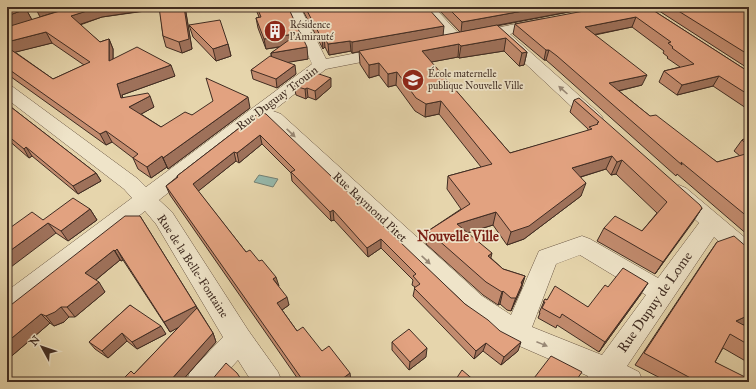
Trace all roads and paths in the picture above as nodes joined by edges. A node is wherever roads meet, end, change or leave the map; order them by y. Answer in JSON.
{"nodes":[{"id":1,"x":293,"y":7,"type":"edge"},
{"id":2,"x":426,"y":7,"type":"edge"},
{"id":3,"x":554,"y":21,"type":"edge"},
{"id":4,"x":498,"y":31,"type":"junction"},
{"id":5,"x":456,"y":39,"type":"junction"},
{"id":6,"x":441,"y":42,"type":"edge"},
{"id":7,"x":404,"y":49,"type":"edge"},
{"id":8,"x":321,"y":64,"type":"junction"},
{"id":9,"x":7,"y":91,"type":"edge"},
{"id":10,"x":258,"y":112,"type":"junction"},
{"id":11,"x":607,"y":129,"type":"edge"},
{"id":12,"x":665,"y":181,"type":"edge"},
{"id":13,"x":145,"y":200,"type":"junction"},
{"id":14,"x":711,"y":223,"type":"junction"},
{"id":15,"x":749,"y":255,"type":"edge"},
{"id":16,"x":661,"y":292,"type":"junction"},
{"id":17,"x":7,"y":305,"type":"edge"},
{"id":18,"x":517,"y":333,"type":"junction"},
{"id":19,"x":239,"y":339,"type":"junction"},
{"id":20,"x":612,"y":378,"type":"edge"},
{"id":21,"x":200,"y":382,"type":"edge"},
{"id":22,"x":268,"y":382,"type":"edge"}],
"edges":[{"from":1,"to":8,"type":"street"},
{"from":2,"to":5,"type":"street"},
{"from":3,"to":4,"type":"street"},
{"from":4,"to":5,"type":"street"},
{"from":11,"to":4,"type":"street","one_way":true},
{"from":5,"to":6,"type":"street"},
{"from":7,"to":8,"type":"street","name":"Rue Duguay Trouin"},
{"from":8,"to":10,"type":"street","name":"Rue Duguay Trouin"},
{"from":9,"to":13,"type":"street","name":"Rue de la Belle-Fontaine"},
{"from":10,"to":13,"type":"street","name":"Rue Duguay Trouin"},
{"from":10,"to":18,"type":"street","name":"Rue Raymond Pitet","one_way":true},
{"from":12,"to":14,"type":"street"},
{"from":13,"to":17,"type":"street","name":"Rue Duguay Trouin"},
{"from":13,"to":19,"type":"street","name":"Rue de la Belle-Fontaine"},
{"from":14,"to":15,"type":"street"},
{"from":14,"to":16,"type":"street","name":"Rue Dupuy de Lome"},
{"from":16,"to":18,"type":"street"},
{"from":16,"to":20,"type":"street","name":"Rue Dupuy de Lome"},
{"from":18,"to":20,"type":"street","name":"Rue Raymond Pitet","one_way":true},
{"from":19,"to":21,"type":"street"},
{"from":19,"to":22,"type":"street","name":"Rue de la Belle-Fontaine"}]}
